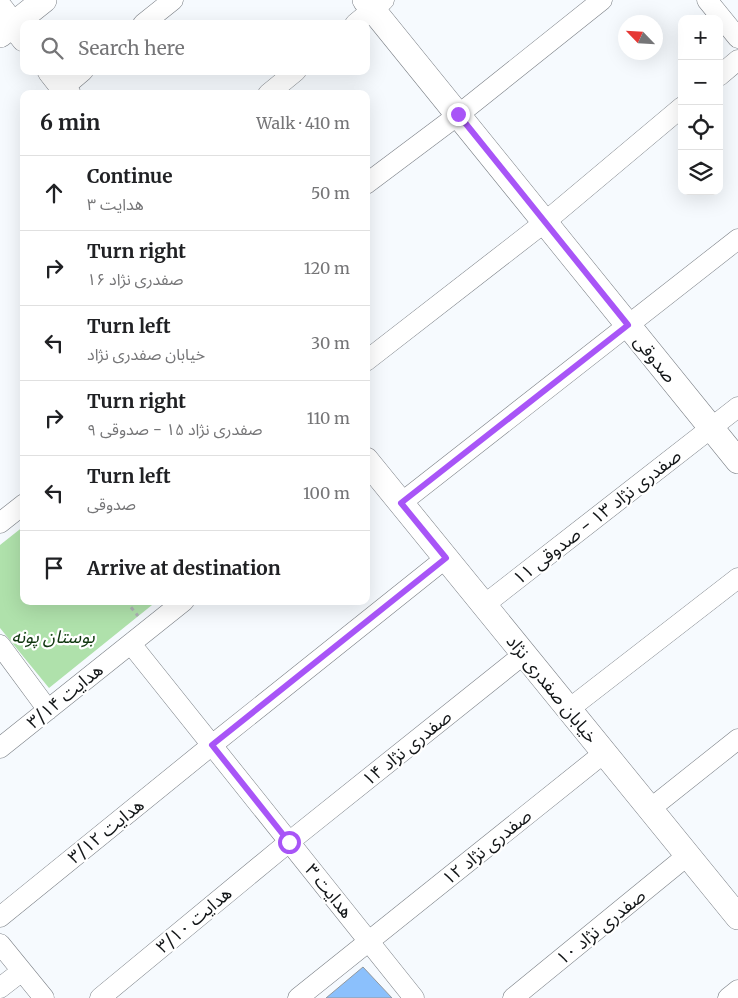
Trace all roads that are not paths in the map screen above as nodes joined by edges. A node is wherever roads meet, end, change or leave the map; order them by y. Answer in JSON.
{"nodes":[{"id":1,"x":44,"y":0,"type":"edge"},
{"id":2,"x":173,"y":0,"type":"edge"},
{"id":3,"x":602,"y":0,"type":"edge"},
{"id":4,"x":707,"y":0,"type":"edge"},
{"id":5,"x":370,"y":8,"type":"edge"},
{"id":6,"x":148,"y":20,"type":"edge"},
{"id":7,"x":9,"y":27,"type":"edge"},
{"id":8,"x":738,"y":38,"type":"edge"},
{"id":9,"x":738,"y":60,"type":"edge"},
{"id":10,"x":723,"y":73,"type":"edge"},
{"id":11,"x":76,"y":75,"type":"edge"},
{"id":12,"x":291,"y":75,"type":"edge"},
{"id":13,"x":60,"y":84,"type":"edge"},
{"id":14,"x":273,"y":90,"type":"edge"},
{"id":15,"x":678,"y":110,"type":"edge"},
{"id":16,"x":458,"y":114,"type":"junction"},
{"id":17,"x":370,"y":181,"type":"edge"},
{"id":18,"x":544,"y":222,"type":"junction"},
{"id":19,"x":738,"y":238,"type":"edge"},
{"id":20,"x":628,"y":325,"type":"junction"},
{"id":21,"x":370,"y":358,"type":"edge"},
{"id":22,"x":738,"y":407,"type":"edge"},
{"id":23,"x":711,"y":428,"type":"junction"},
{"id":24,"x":738,"y":462,"type":"edge"},
{"id":25,"x":370,"y":465,"type":"edge"},
{"id":26,"x":401,"y":503,"type":"junction"},
{"id":27,"x":20,"y":507,"type":"edge"},
{"id":28,"x":0,"y":523,"type":"edge"},
{"id":29,"x":446,"y":558,"type":"junction"},
{"id":30,"x":738,"y":578,"type":"edge"},
{"id":31,"x":179,"y":605,"type":"edge"},
{"id":32,"x":484,"y":605,"type":"junction"},
{"id":33,"x":131,"y":644,"type":"junction"},
{"id":34,"x":0,"y":646,"type":"edge"},
{"id":35,"x":524,"y":654,"type":"junction"},
{"id":36,"x":569,"y":709,"type":"junction"},
{"id":37,"x":48,"y":710,"type":"junction"},
{"id":38,"x":738,"y":739,"type":"edge"},
{"id":39,"x":212,"y":745,"type":"junction"},
{"id":40,"x":0,"y":748,"type":"edge"},
{"id":41,"x":604,"y":753,"type":"junction"},
{"id":42,"x":650,"y":809,"type":"junction"},
{"id":43,"x":289,"y":842,"type":"junction"},
{"id":44,"x":688,"y":855,"type":"junction"},
{"id":45,"x":737,"y":913,"type":"edge"},
{"id":46,"x":0,"y":917,"type":"edge"},
{"id":47,"x":369,"y":942,"type":"junction"},
{"id":48,"x":0,"y":944,"type":"edge"},
{"id":49,"x":22,"y":971,"type":"junction"},
{"id":50,"x":0,"y":988,"type":"edge"},
{"id":51,"x":738,"y":990,"type":"edge"},
{"id":52,"x":44,"y":998,"type":"edge"},
{"id":53,"x":100,"y":998,"type":"edge"},
{"id":54,"x":298,"y":998,"type":"edge"},
{"id":55,"x":414,"y":998,"type":"edge"},
{"id":56,"x":513,"y":998,"type":"edge"},
{"id":57,"x":728,"y":998,"type":"edge"}],
"edges":[{"from":1,"to":7,"type":"street"},
{"from":2,"to":6,"type":"street"},
{"from":3,"to":16,"type":"street"},
{"from":4,"to":8,"type":"street"},
{"from":5,"to":16,"type":"street","name":"صدوقی"},
{"from":9,"to":10,"type":"street"},
{"from":11,"to":13,"type":"street"},
{"from":12,"to":14,"type":"street"},
{"from":15,"to":18,"type":"street"},
{"from":16,"to":17,"type":"street"},
{"from":16,"to":18,"type":"street","name":"صدوقی"},
{"from":18,"to":20,"type":"street","name":"صدوقی"},
{"from":18,"to":21,"type":"street"},
{"from":19,"to":20,"type":"street"},
{"from":20,"to":23,"type":"street","name":"صدوقی"},
{"from":20,"to":26,"type":"street"},
{"from":22,"to":23,"type":"street","name":"صفدری نژاد ۱۳ - صدوقی ۱۱"},
{"from":23,"to":24,"type":"street","name":"صدوقی"},
{"from":23,"to":32,"type":"street","name":"صفدری نژاد ۱۳ - صدوقی ۱۱"},
{"from":25,"to":26,"type":"street","name":"خیابان صفدری نژاد"},
{"from":26,"to":29,"type":"street","name":"خیابان صفدری نژاد"},
{"from":27,"to":28,"type":"street"},
{"from":29,"to":32,"type":"street","name":"خیابان صفدری نژاد"},
{"from":29,"to":39,"type":"street","name":"هدایت ۳/۱۲"},
{"from":30,"to":36,"type":"street"},
{"from":31,"to":33,"type":"street","name":"هدایت ۳/۱۴"},
{"from":32,"to":35,"type":"street","name":"خیابان صفدری نژاد"},
{"from":33,"to":37,"type":"street","name":"هدایت ۳/۱۴"},
{"from":33,"to":39,"type":"street","name":"هدایت ۳"},
{"from":34,"to":37,"type":"street"},
{"from":35,"to":36,"type":"street","name":"خیابان صفدری نژاد"},
{"from":35,"to":43,"type":"street","name":"صفدری نژاد ۱۴"},
{"from":36,"to":41,"type":"street","name":"خیابان صفدری نژاد"},
{"from":37,"to":40,"type":"street","name":"هدایت ۳/۱۴"},
{"from":38,"to":42,"type":"street"},
{"from":39,"to":43,"type":"street","name":"هدایت ۳"},
{"from":39,"to":46,"type":"street","name":"هدایت ۳/۱۲"},
{"from":41,"to":42,"type":"street","name":"خیابان صفدری نژاد"},
{"from":41,"to":47,"type":"street","name":"صفدری نژاد ۱۲"},
{"from":42,"to":44,"type":"street","name":"خیابان صفدری نژاد"},
{"from":43,"to":47,"type":"street","name":"هدایت ۳"},
{"from":43,"to":53,"type":"street","name":"هدایت ۳/۱۰"},
{"from":44,"to":45,"type":"street","name":"خیابان صفدری نژاد"},
{"from":44,"to":56,"type":"street","name":"صفدری نژاد ۱۰"},
{"from":47,"to":54,"type":"street","name":"صفدری نژاد ۱۲"},
{"from":47,"to":55,"type":"street","name":"هدایت ۳"},
{"from":48,"to":49,"type":"street"},
{"from":49,"to":50,"type":"street"},
{"from":49,"to":52,"type":"street"},
{"from":51,"to":57,"type":"street"}]}
